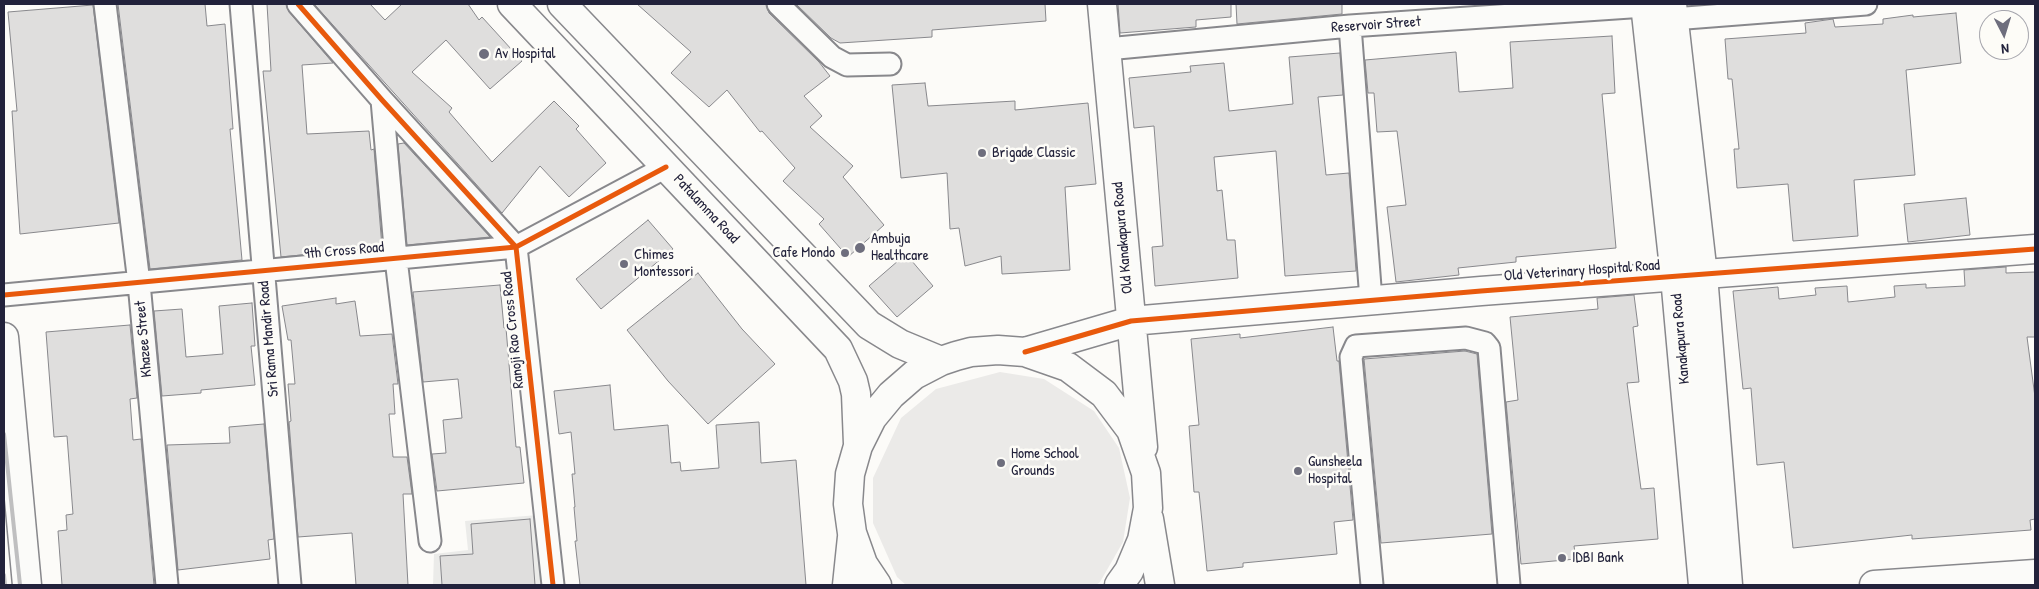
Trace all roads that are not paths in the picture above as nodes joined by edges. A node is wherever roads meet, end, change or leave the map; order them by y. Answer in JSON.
{"nodes":[{"id":1,"x":105,"y":4,"type":"edge"},
{"id":2,"x":241,"y":4,"type":"edge"},
{"id":3,"x":298,"y":4,"type":"edge"},
{"id":4,"x":512,"y":4,"type":"edge"},
{"id":5,"x":562,"y":4,"type":"edge"},
{"id":6,"x":778,"y":4,"type":"edge"},
{"id":7,"x":1102,"y":4,"type":"edge"},
{"id":8,"x":1866,"y":4,"type":"edge"},
{"id":9,"x":1826,"y":5,"type":"edge"},
{"id":10,"x":1659,"y":8,"type":"edge"},
{"id":11,"x":1490,"y":10,"type":"edge"},
{"id":12,"x":1350,"y":26,"type":"junction"},
{"id":13,"x":1107,"y":49,"type":"junction"},
{"id":14,"x":890,"y":64,"type":"dead end"},
{"id":15,"x":382,"y":100,"type":"junction"},
{"id":16,"x":666,"y":167,"type":"junction"},
{"id":17,"x":516,"y":247,"type":"junction"},
{"id":18,"x":2035,"y":249,"type":"edge"},
{"id":19,"x":396,"y":259,"type":"junction"},
{"id":20,"x":263,"y":271,"type":"junction"},
{"id":21,"x":1703,"y":275,"type":"junction"},
{"id":22,"x":1675,"y":277,"type":"junction"},
{"id":23,"x":139,"y":283,"type":"junction"},
{"id":24,"x":4,"y":295,"type":"edge"},
{"id":25,"x":1371,"y":300,"type":"junction"},
{"id":26,"x":1131,"y":321,"type":"junction"},
{"id":27,"x":4,"y":337,"type":"edge"},
{"id":28,"x":1025,"y":352,"type":"junction"},
{"id":29,"x":942,"y":361,"type":"junction"},
{"id":30,"x":858,"y":446,"type":"junction"},
{"id":31,"x":1146,"y":473,"type":"junction"},
{"id":32,"x":1148,"y":508,"type":"junction"},
{"id":33,"x":852,"y":533,"type":"junction"},
{"id":34,"x":430,"y":541,"type":"dead end"},
{"id":35,"x":2035,"y":574,"type":"edge"},
{"id":36,"x":27,"y":585,"type":"edge"},
{"id":37,"x":167,"y":585,"type":"edge"},
{"id":38,"x":290,"y":585,"type":"edge"},
{"id":39,"x":553,"y":585,"type":"edge"},
{"id":40,"x":847,"y":585,"type":"edge"},
{"id":41,"x":877,"y":585,"type":"edge"},
{"id":42,"x":1119,"y":585,"type":"edge"},
{"id":43,"x":1160,"y":585,"type":"edge"},
{"id":44,"x":1372,"y":585,"type":"edge"},
{"id":45,"x":1509,"y":585,"type":"edge"},
{"id":46,"x":1703,"y":585,"type":"edge"},
{"id":47,"x":1728,"y":585,"type":"edge"},
{"id":48,"x":1874,"y":585,"type":"edge"}],
"edges":[{"from":1,"to":23,"type":"street","name":"Khazee Street"},
{"from":2,"to":20,"type":"street","name":"Sri Rama Mandir Road"},
{"from":3,"to":15,"type":"street"},
{"from":4,"to":16,"type":"main road","name":"Patalamma Road"},
{"from":5,"to":29,"type":"main road"},
{"from":6,"to":14,"type":"street"},
{"from":7,"to":13,"type":"main road","name":"Old Kanakapura Road"},
{"from":8,"to":9,"type":"street","name":"Reservoir Street"},
{"from":9,"to":10,"type":"street","name":"Reservoir Street"},
{"from":10,"to":11,"type":"street","name":"Reservoir Street"},
{"from":10,"to":21,"type":"main road","name":"Kanakapura Road"},
{"from":10,"to":22,"type":"main road","name":"Kanakapura Road"},
{"from":11,"to":12,"type":"street","name":"Reservoir Street"},
{"from":12,"to":13,"type":"street","name":"Reservoir Street"},
{"from":12,"to":25,"type":"street"},
{"from":13,"to":26,"type":"main road","name":"Old Kanakapura Road"},
{"from":15,"to":17,"type":"street"},
{"from":15,"to":19,"type":"street"},
{"from":16,"to":17,"type":"street","name":"9th Cross Road"},
{"from":16,"to":30,"type":"main road","name":"Patalamma Road"},
{"from":17,"to":19,"type":"street","name":"9th Cross Road"},
{"from":17,"to":39,"type":"street","name":"Ranoji Rao Cross Road"},
{"from":18,"to":21,"type":"main road","name":"Old Veterinary Hospital Road"},
{"from":19,"to":20,"type":"street","name":"9th Cross Road"},
{"from":19,"to":34,"type":"street"},
{"from":20,"to":23,"type":"street","name":"9th Cross Road"},
{"from":20,"to":38,"type":"street","name":"Sri Rama Mandir Road"},
{"from":21,"to":22,"type":"main road","name":"Old Veterinary Hospital Road"},
{"from":21,"to":47,"type":"main road","name":"Kanakapura Road"},
{"from":22,"to":25,"type":"main road","name":"Old Veterinary Hospital Road"},
{"from":22,"to":46,"type":"main road","name":"Kanakapura Road"},
{"from":23,"to":24,"type":"street","name":"9th Cross Road"},
{"from":23,"to":37,"type":"street","name":"Khazee Street"},
{"from":25,"to":26,"type":"main road","name":"Old Veterinary Hospital Road"},
{"from":26,"to":28,"type":"main road","name":"Old Veterinary Hospital Road"},
{"from":26,"to":31,"type":"main road","name":"Old Kanakapura Road"},
{"from":27,"to":36,"type":"main road"},
{"from":28,"to":29,"type":"main road"},
{"from":28,"to":31,"type":"main road"},
{"from":29,"to":30,"type":"main road"},
{"from":30,"to":33,"type":"main road"},
{"from":31,"to":32,"type":"main road"},
{"from":32,"to":42,"type":"main road"},
{"from":32,"to":43,"type":"main road"},
{"from":33,"to":40,"type":"main road"},
{"from":33,"to":41,"type":"main road"},
{"from":35,"to":48,"type":"main road"},
{"from":44,"to":45,"type":"street"}]}
